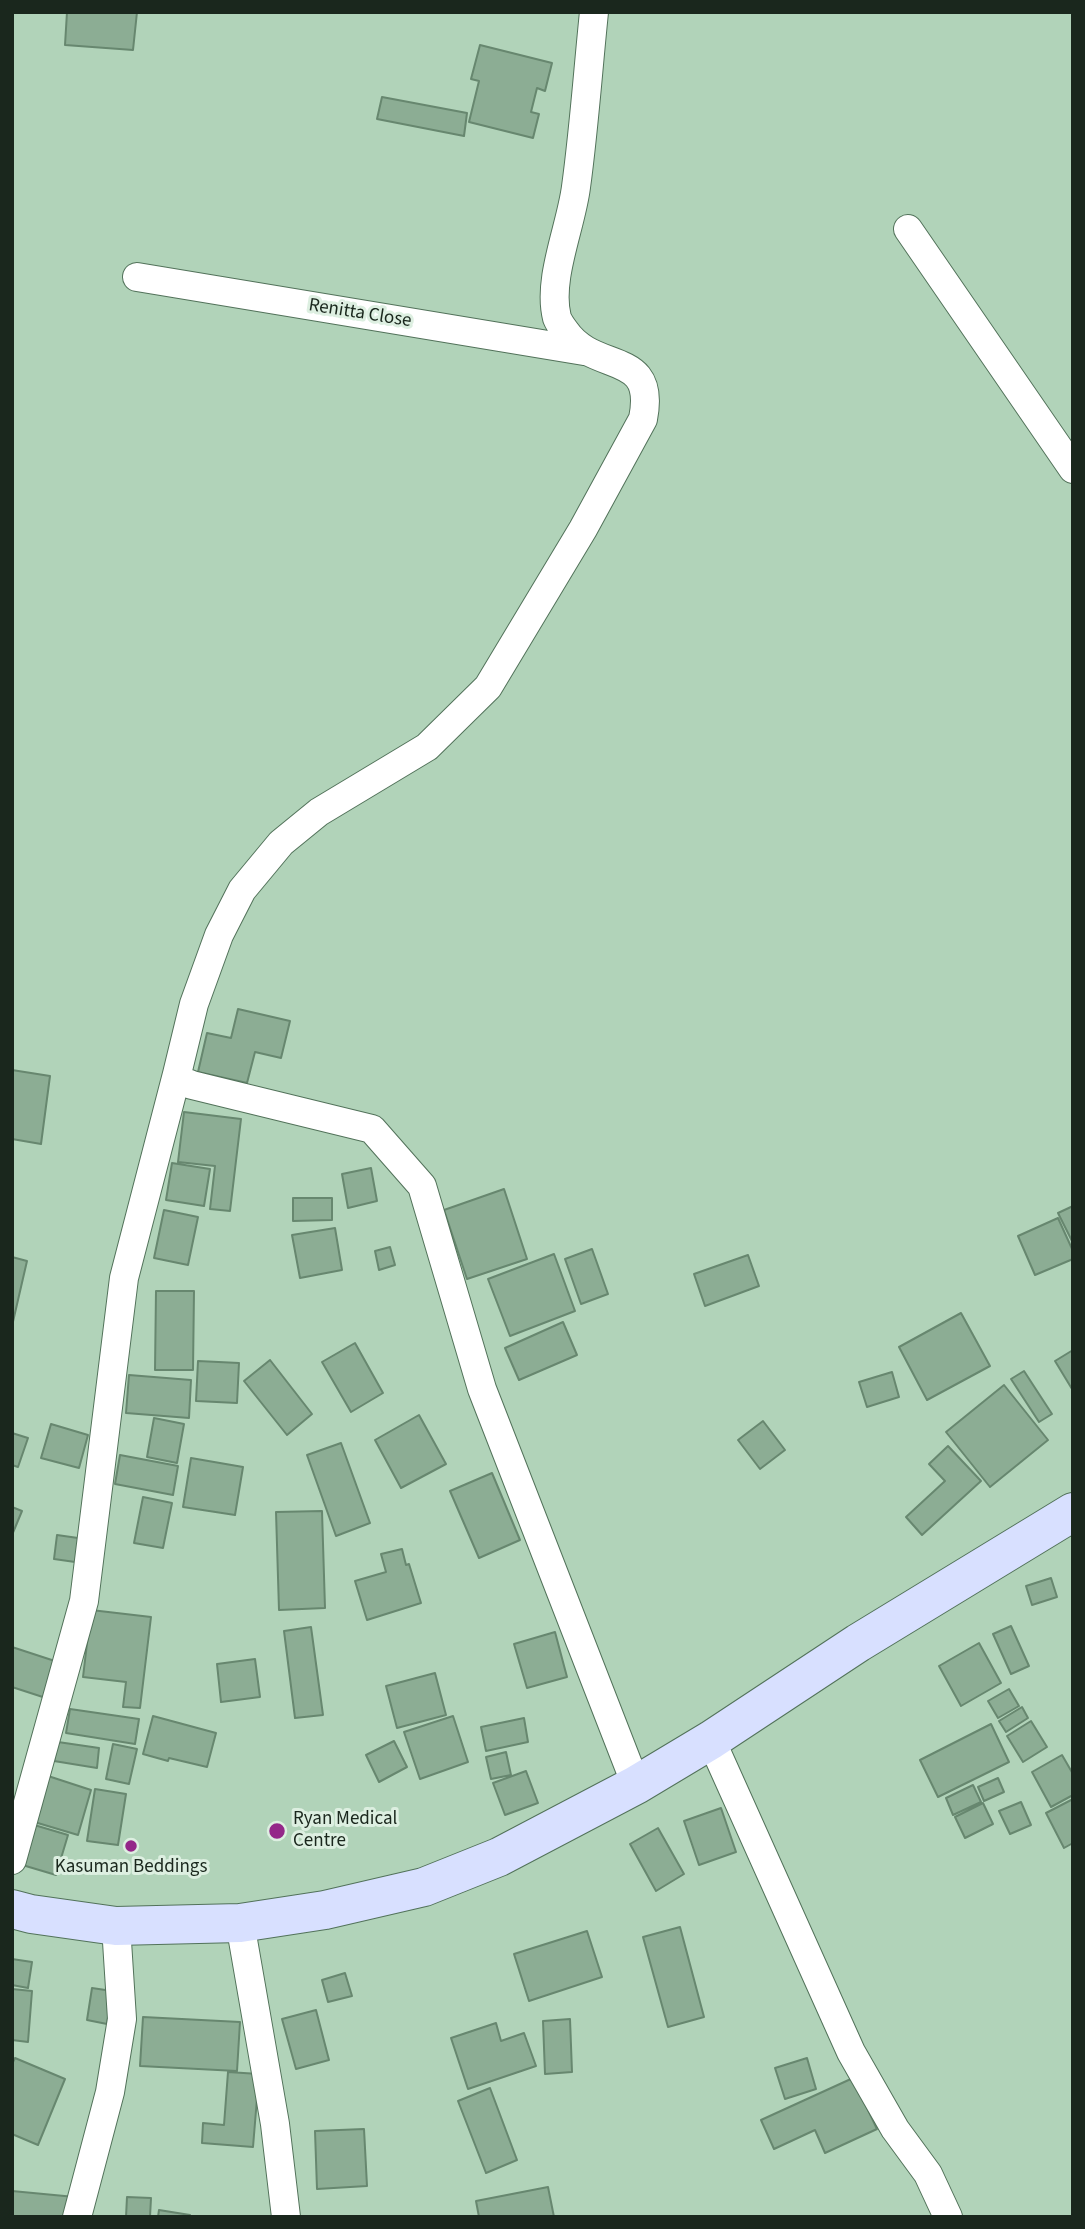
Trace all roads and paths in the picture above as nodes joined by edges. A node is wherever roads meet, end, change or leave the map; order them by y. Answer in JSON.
{"nodes":[{"id":1,"x":594,"y":12,"type":"edge"},
{"id":2,"x":908,"y":229,"type":"dead end"},
{"id":3,"x":137,"y":277,"type":"dead end"},
{"id":4,"x":584,"y":351,"type":"junction"},
{"id":5,"x":1073,"y":469,"type":"edge"},
{"id":6,"x":177,"y":1074,"type":"junction"},
{"id":7,"x":1073,"y":1512,"type":"edge"},
{"id":8,"x":711,"y":1740,"type":"junction"},
{"id":9,"x":636,"y":1785,"type":"junction"},
{"id":10,"x":12,"y":1860,"type":"edge"},
{"id":11,"x":12,"y":1909,"type":"edge"},
{"id":12,"x":240,"y":1923,"type":"junction"},
{"id":13,"x":116,"y":1926,"type":"junction"},
{"id":14,"x":77,"y":2217,"type":"edge"},
{"id":15,"x":286,"y":2217,"type":"edge"},
{"id":16,"x":948,"y":2217,"type":"edge"}],
"edges":[{"from":1,"to":4,"type":"street"},
{"from":2,"to":5,"type":"street"},
{"from":3,"to":4,"type":"street","name":"Renitta Close"},
{"from":4,"to":6,"type":"street"},
{"from":6,"to":9,"type":"street"},
{"from":6,"to":10,"type":"street"},
{"from":7,"to":8,"type":"street"},
{"from":8,"to":9,"type":"street"},
{"from":8,"to":16,"type":"street"},
{"from":9,"to":12,"type":"street"},
{"from":11,"to":13,"type":"street"},
{"from":12,"to":13,"type":"street"},
{"from":12,"to":15,"type":"street"},
{"from":13,"to":14,"type":"street"}]}
